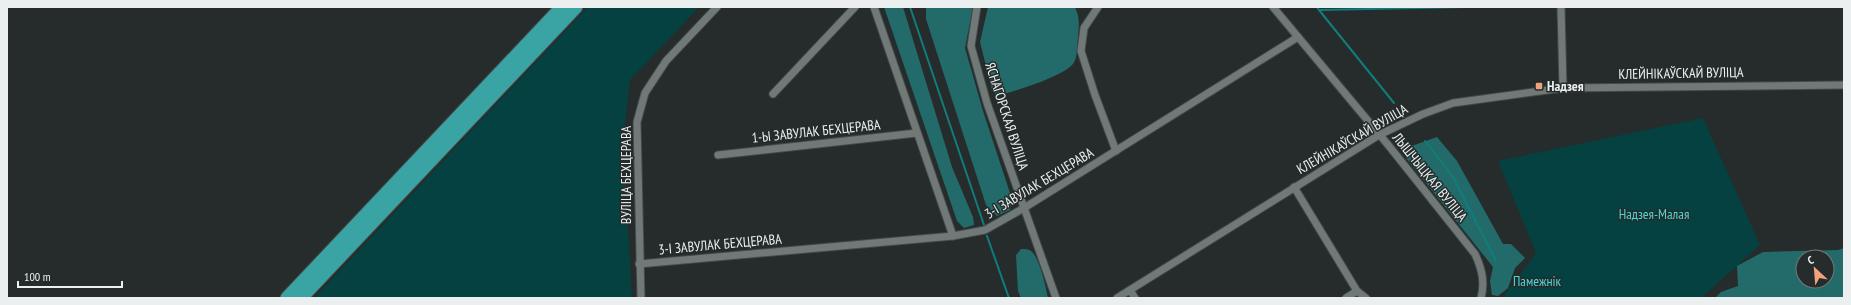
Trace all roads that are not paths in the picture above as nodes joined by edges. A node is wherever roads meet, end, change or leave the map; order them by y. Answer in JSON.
{"nodes":[{"id":1,"x":562,"y":7,"type":"edge"},
{"id":2,"x":576,"y":7,"type":"edge"},
{"id":3,"x":716,"y":7,"type":"edge"},
{"id":4,"x":855,"y":7,"type":"edge"},
{"id":5,"x":874,"y":7,"type":"edge"},
{"id":6,"x":977,"y":7,"type":"edge"},
{"id":7,"x":1098,"y":7,"type":"edge"},
{"id":8,"x":1273,"y":7,"type":"edge"},
{"id":9,"x":1561,"y":7,"type":"edge"},
{"id":10,"x":1298,"y":37,"type":"junction"},
{"id":11,"x":1844,"y":85,"type":"edge"},
{"id":12,"x":1563,"y":88,"type":"junction"},
{"id":13,"x":773,"y":94,"type":"dead end"},
{"id":14,"x":917,"y":133,"type":"junction"},
{"id":15,"x":1379,"y":135,"type":"junction"},
{"id":16,"x":1116,"y":151,"type":"junction"},
{"id":17,"x":718,"y":155,"type":"dead end"},
{"id":18,"x":1294,"y":187,"type":"junction"},
{"id":19,"x":1024,"y":208,"type":"junction"},
{"id":20,"x":953,"y":236,"type":"junction"},
{"id":21,"x":639,"y":264,"type":"junction"},
{"id":22,"x":1130,"y":290,"type":"junction"},
{"id":23,"x":1357,"y":291,"type":"junction"},
{"id":24,"x":287,"y":298,"type":"edge"},
{"id":25,"x":301,"y":298,"type":"edge"},
{"id":26,"x":641,"y":298,"type":"edge"},
{"id":27,"x":1056,"y":298,"type":"edge"},
{"id":28,"x":1117,"y":298,"type":"edge"},
{"id":29,"x":1136,"y":298,"type":"edge"},
{"id":30,"x":1346,"y":298,"type":"edge"},
{"id":31,"x":1366,"y":298,"type":"edge"},
{"id":32,"x":1481,"y":298,"type":"edge"}],
"edges":[{"from":1,"to":24,"type":"highway"},
{"from":2,"to":25,"type":"highway"},
{"from":3,"to":21,"type":"street","name":"ВУЛІЦА БЕХЦЕРАВА"},
{"from":4,"to":13,"type":"street"},
{"from":5,"to":14,"type":"street"},
{"from":6,"to":19,"type":"street","name":"ЯСНАГОРСКАЯ ВУЛІЦА"},
{"from":7,"to":16,"type":"street"},
{"from":8,"to":10,"type":"street","name":"ЛЫШЧЫЦКАЯ ВУЛІЦА"},
{"from":9,"to":12,"type":"street"},
{"from":10,"to":15,"type":"street","name":"ЛЫШЧЫЦКАЯ ВУЛІЦА"},
{"from":10,"to":16,"type":"street","name":"3-І ЗАВУЛАК БЕХЦЕРАВА"},
{"from":11,"to":12,"type":"street","name":"КЛЕЙНІКАЎСКАЙ ВУЛІЦА"},
{"from":12,"to":15,"type":"street","name":"КЛЕЙНІКАЎСКАЙ ВУЛІЦА"},
{"from":14,"to":17,"type":"street","name":"1-Ы ЗАВУЛАК БЕХЦЕРАВА"},
{"from":14,"to":20,"type":"street"},
{"from":15,"to":18,"type":"street","name":"КЛЕЙНІКАЎСКАЙ ВУЛІЦА"},
{"from":15,"to":32,"type":"street","name":"ЛЫШЧЫЦКАЯ ВУЛІЦА"},
{"from":16,"to":19,"type":"street","name":"3-І ЗАВУЛАК БЕХЦЕРАВА"},
{"from":18,"to":22,"type":"street","name":"КЛЕЙНІКАЎСКАЙ ВУЛІЦА"},
{"from":18,"to":23,"type":"street"},
{"from":19,"to":20,"type":"street","name":"3-І ЗАВУЛАК БЕХЦЕРАВА"},
{"from":19,"to":27,"type":"street","name":"ЯСНАГОРСКАЯ ВУЛІЦА"},
{"from":20,"to":21,"type":"street","name":"3-І ЗАВУЛАК БЕХЦЕРАВА"},
{"from":21,"to":26,"type":"street","name":"ВУЛІЦА БЕХЦЕРАВА"},
{"from":22,"to":28,"type":"street","name":"КЛЕЙНІКАЎСКАЙ ВУЛІЦА"},
{"from":22,"to":29,"type":"street"},
{"from":23,"to":30,"type":"street"},
{"from":23,"to":31,"type":"street"}]}
